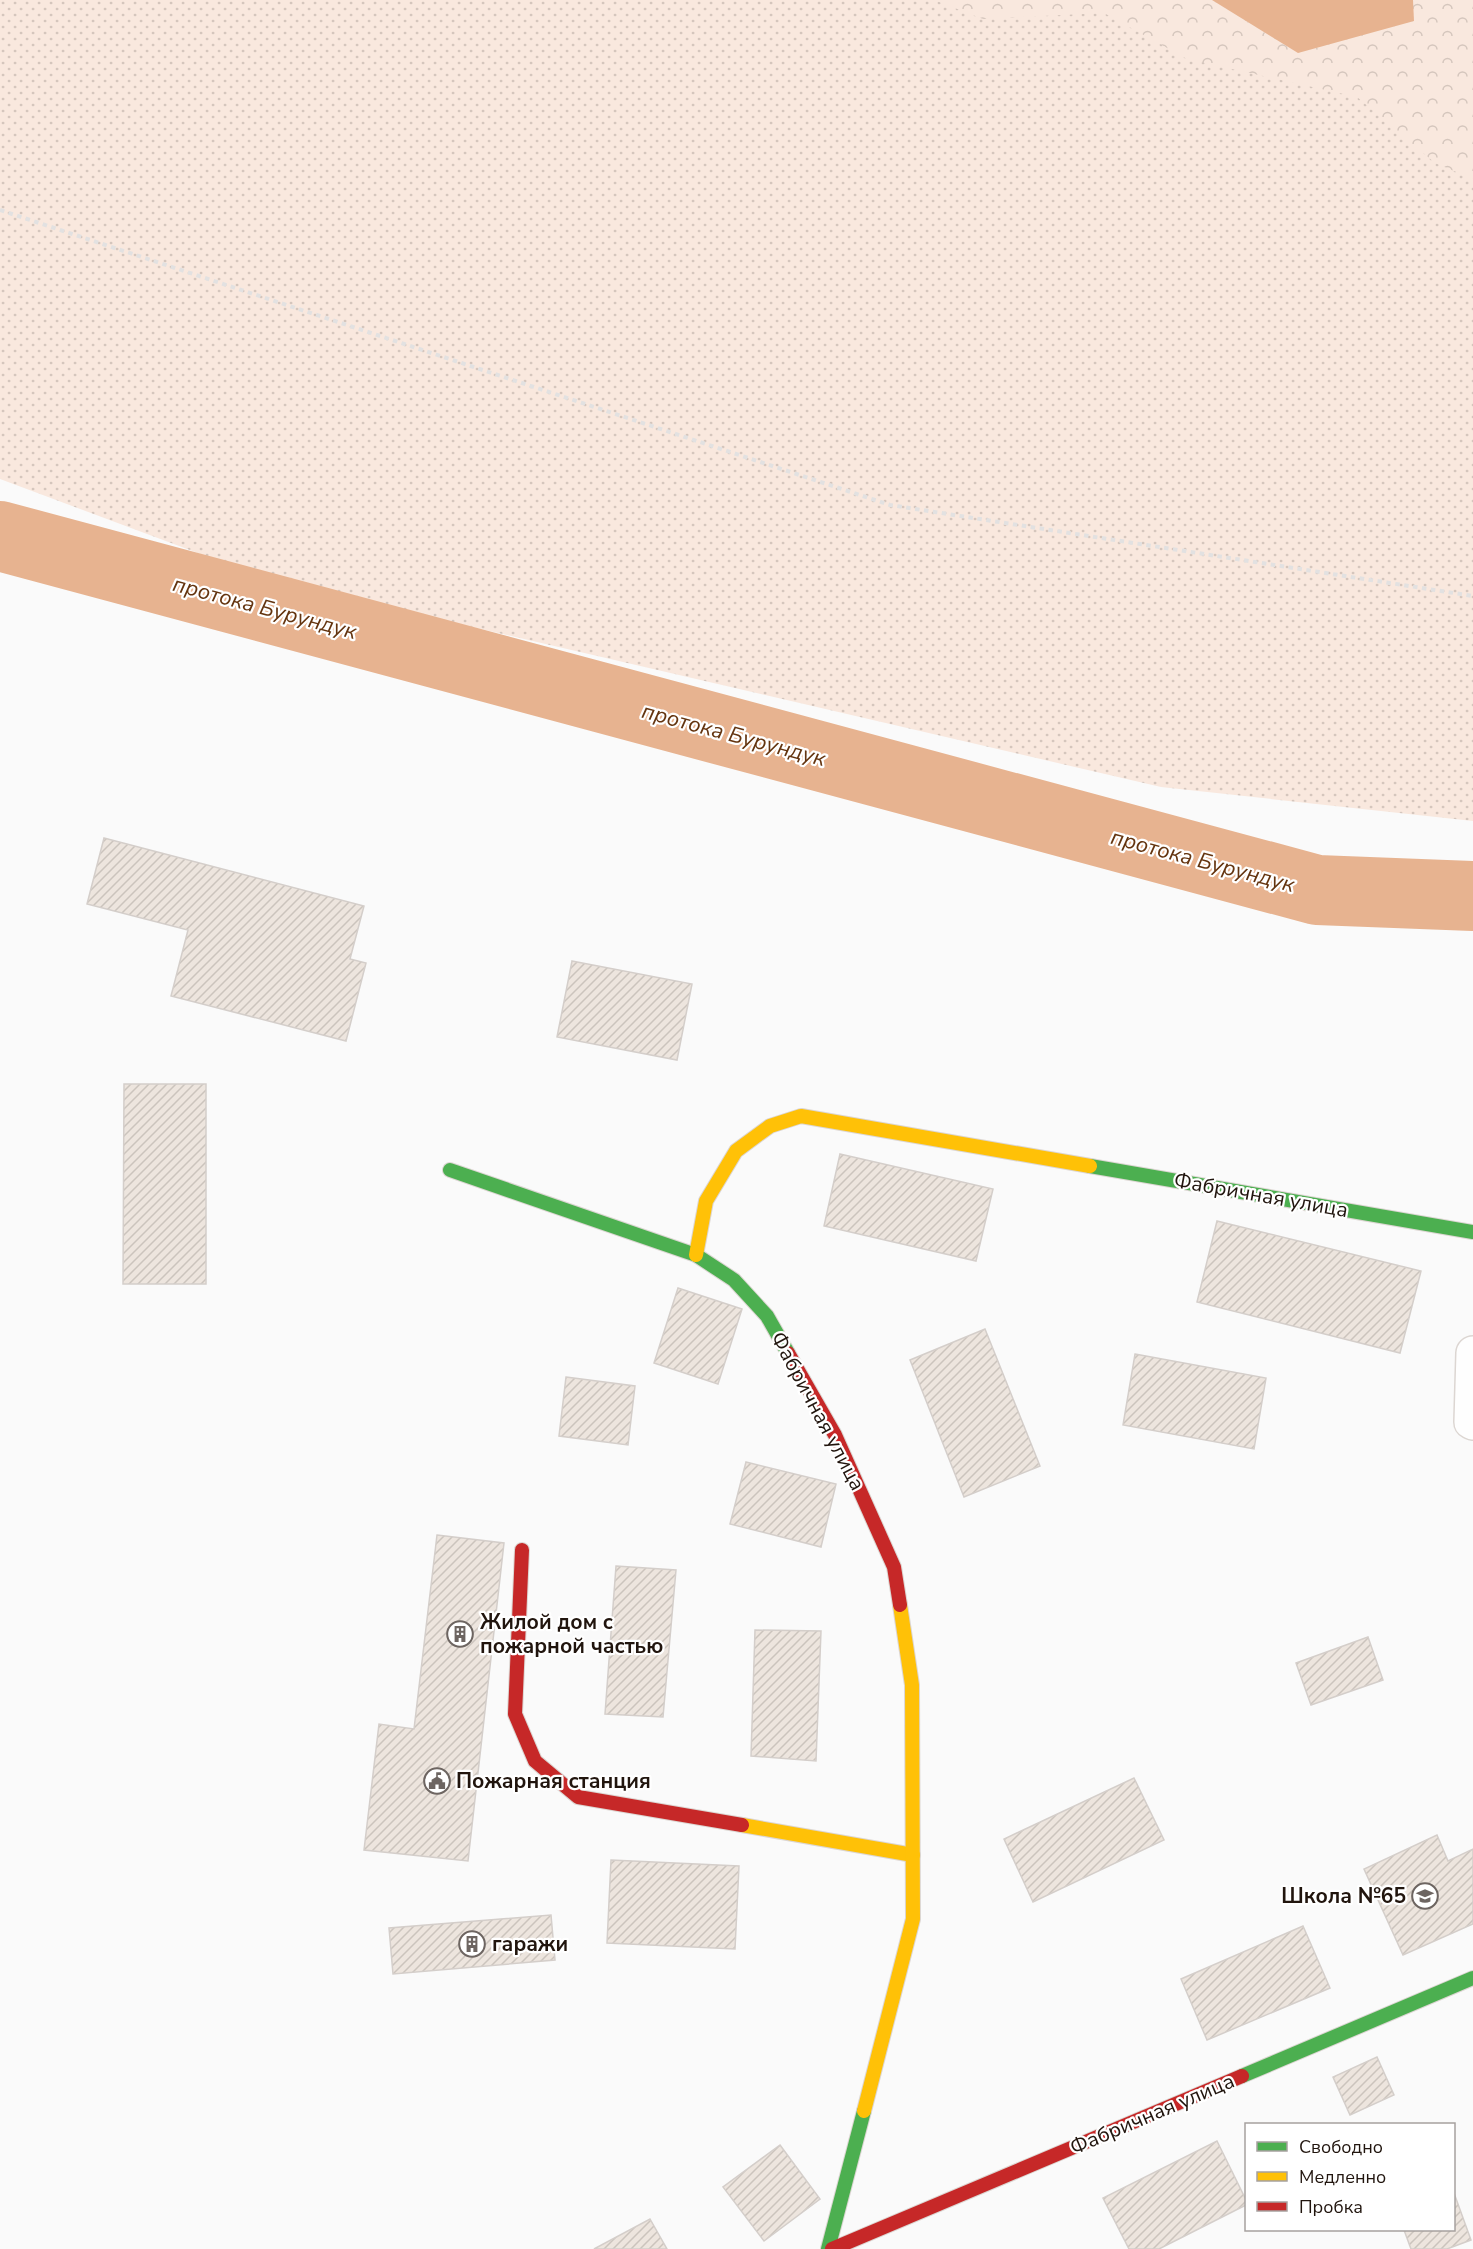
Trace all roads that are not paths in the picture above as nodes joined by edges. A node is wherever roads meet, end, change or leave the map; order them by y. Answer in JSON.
{"nodes":[{"id":1,"x":450,"y":1170,"type":"dead end"},
{"id":2,"x":1473,"y":1232,"type":"edge"},
{"id":3,"x":696,"y":1256,"type":"junction"},
{"id":4,"x":1473,"y":1353,"type":"edge"},
{"id":5,"x":1473,"y":1423,"type":"edge"},
{"id":6,"x":522,"y":1550,"type":"dead end"},
{"id":7,"x":913,"y":1855,"type":"junction"},
{"id":8,"x":1473,"y":1978,"type":"edge"},
{"id":9,"x":830,"y":2249,"type":"edge"}],
"edges":[{"from":1,"to":3,"type":"street","name":"Фабричная улица"},
{"from":2,"to":3,"type":"street","name":"Фабричная улица"},
{"from":3,"to":7,"type":"street","name":"Фабричная улица"},
{"from":4,"to":5,"type":"street"},
{"from":6,"to":7,"type":"street"},
{"from":7,"to":9,"type":"street","name":"Фабричная улица"},
{"from":8,"to":9,"type":"street","name":"Фабричная улица"}]}
